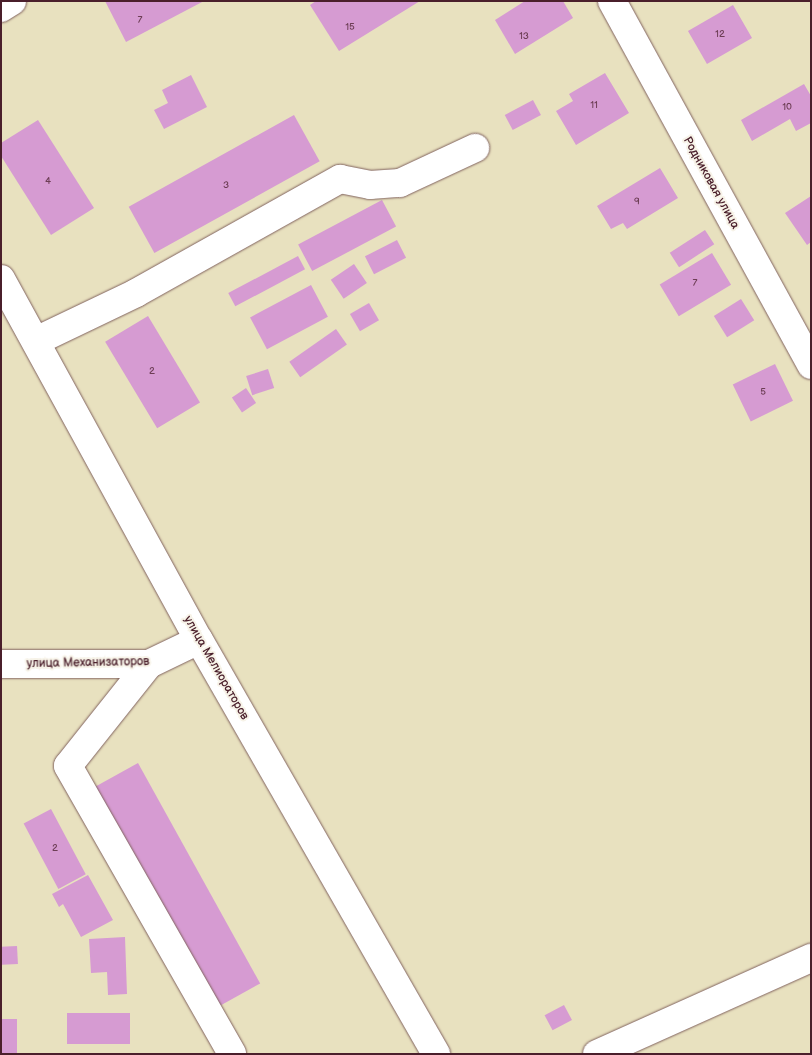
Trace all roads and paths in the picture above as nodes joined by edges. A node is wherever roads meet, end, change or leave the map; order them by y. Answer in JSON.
{"nodes":[{"id":1,"x":12,"y":1,"type":"edge"},
{"id":2,"x":612,"y":1,"type":"edge"},
{"id":3,"x":1,"y":8,"type":"edge"},
{"id":4,"x":475,"y":148,"type":"dead end"},
{"id":5,"x":3,"y":287,"type":"edge"},
{"id":6,"x":36,"y":341,"type":"junction"},
{"id":7,"x":811,"y":366,"type":"edge"},
{"id":8,"x":199,"y":640,"type":"junction"},
{"id":9,"x":1,"y":664,"type":"edge"},
{"id":10,"x":150,"y":664,"type":"junction"},
{"id":11,"x":811,"y":958,"type":"edge"},
{"id":12,"x":232,"y":1054,"type":"edge"},
{"id":13,"x":436,"y":1054,"type":"edge"},
{"id":14,"x":597,"y":1054,"type":"edge"}],
"edges":[{"from":1,"to":3,"type":"street"},
{"from":2,"to":7,"type":"street","name":"Родниковая улица"},
{"from":4,"to":6,"type":"street"},
{"from":5,"to":6,"type":"street","name":"улица Мелиораторов"},
{"from":6,"to":8,"type":"street","name":"улица Мелиораторов"},
{"from":8,"to":10,"type":"street","name":"улица Механизаторов"},
{"from":8,"to":13,"type":"street","name":"улица Мелиораторов"},
{"from":9,"to":10,"type":"street","name":"улица Механизаторов"},
{"from":10,"to":12,"type":"street"},
{"from":11,"to":14,"type":"street"}]}
